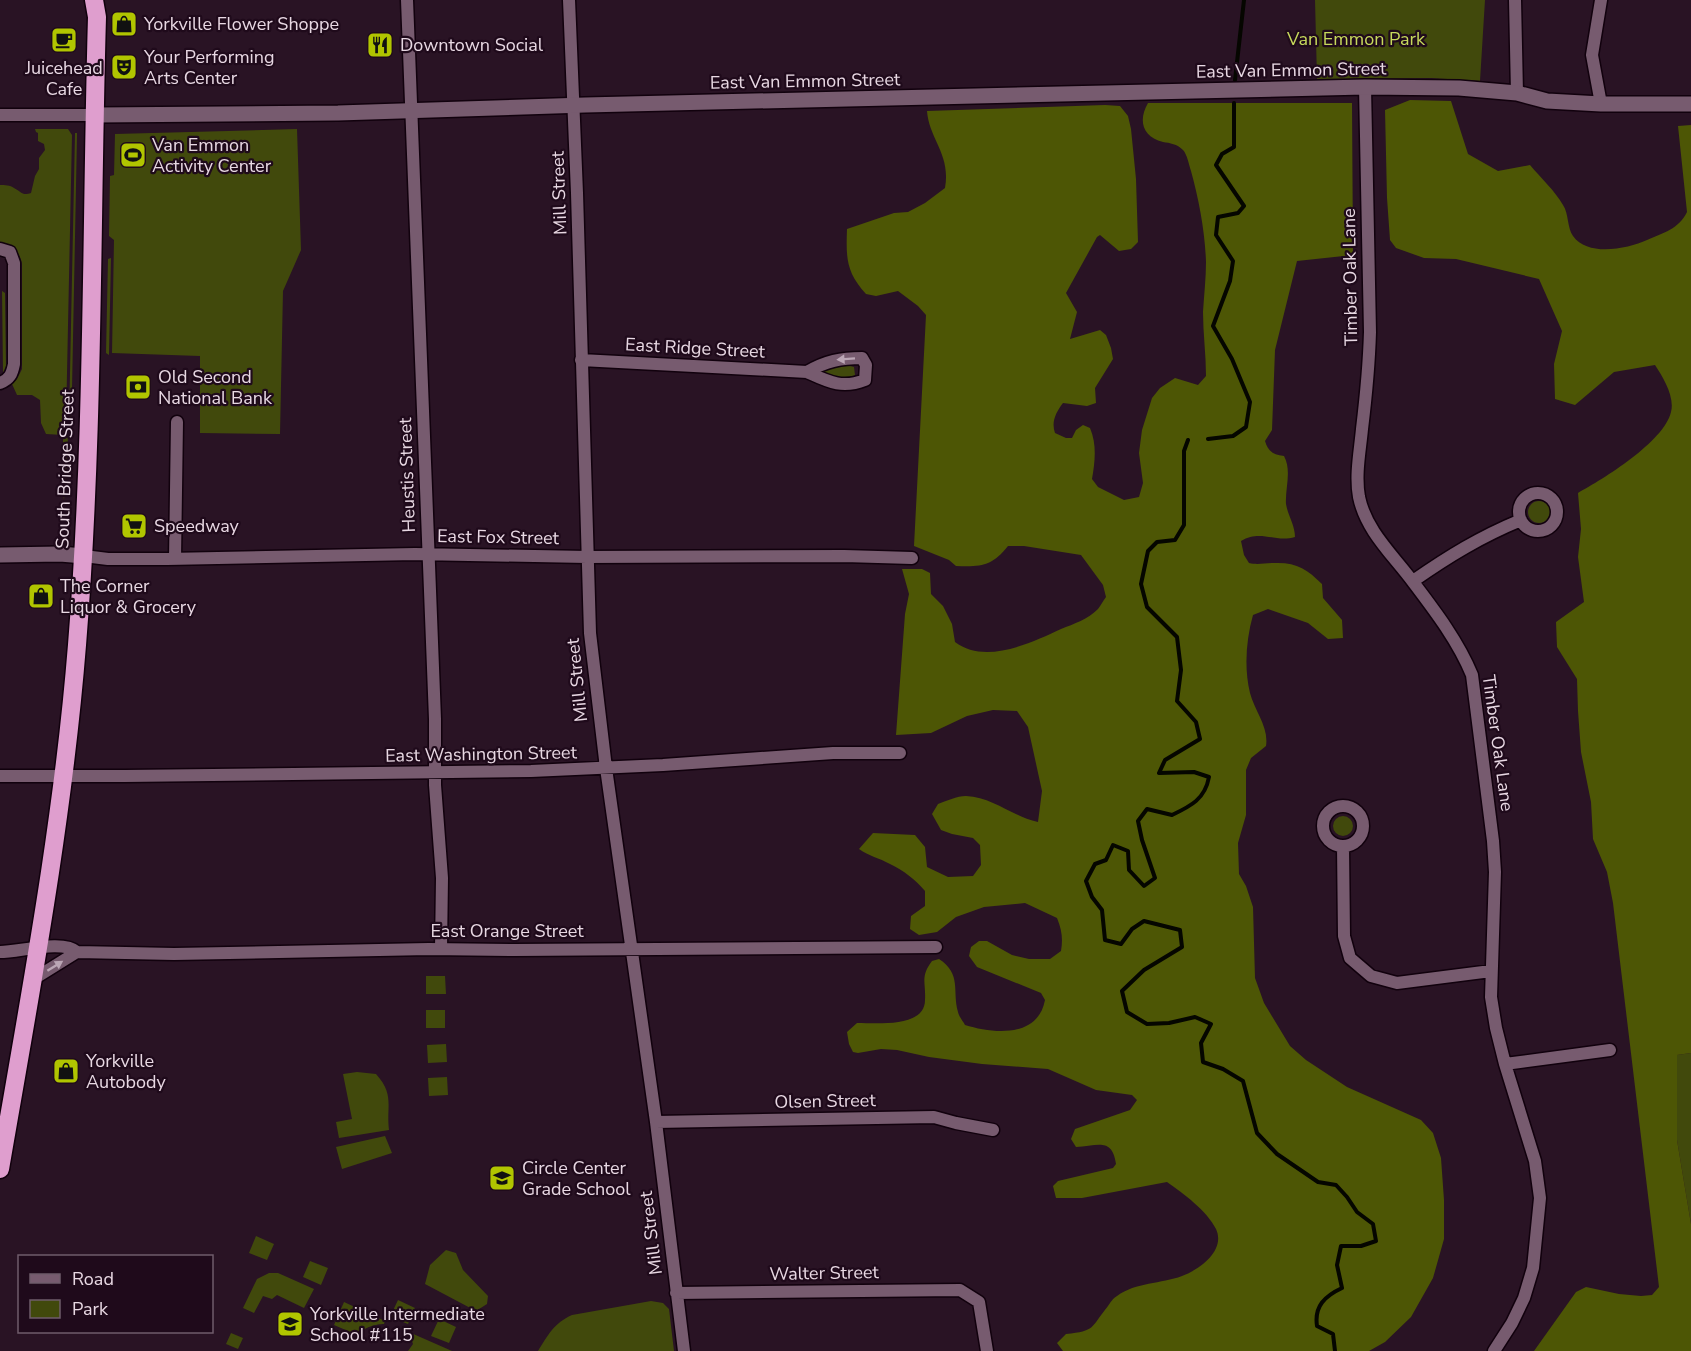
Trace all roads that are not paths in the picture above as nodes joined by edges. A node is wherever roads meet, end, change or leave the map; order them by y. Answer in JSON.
{"nodes":[{"id":1,"x":406,"y":0,"type":"edge"},
{"id":2,"x":569,"y":0,"type":"edge"},
{"id":3,"x":1515,"y":0,"type":"edge"},
{"id":4,"x":1601,"y":0,"type":"edge"},
{"id":5,"x":98,"y":6,"type":"edge"},
{"id":6,"x":1365,"y":87,"type":"junction"},
{"id":7,"x":1516,"y":93,"type":"junction"},
{"id":8,"x":1601,"y":104,"type":"junction"},
{"id":9,"x":1691,"y":104,"type":"edge"},
{"id":10,"x":574,"y":105,"type":"junction"},
{"id":11,"x":411,"y":110,"type":"junction"},
{"id":12,"x":0,"y":115,"type":"edge"},
{"id":13,"x":95,"y":115,"type":"junction"},
{"id":14,"x":0,"y":249,"type":"edge"},
{"id":15,"x":581,"y":360,"type":"junction"},
{"id":16,"x":807,"y":372,"type":"dead end"},
{"id":17,"x":4,"y":381,"type":"edge"},
{"id":18,"x":177,"y":422,"type":"dead end"},
{"id":19,"x":1521,"y":520,"type":"dead end"},
{"id":20,"x":428,"y":554,"type":"junction"},
{"id":21,"x":0,"y":555,"type":"edge"},
{"id":22,"x":84,"y":556,"type":"junction"},
{"id":23,"x":587,"y":557,"type":"junction"},
{"id":24,"x":912,"y":558,"type":"dead end"},
{"id":25,"x":175,"y":559,"type":"junction"},
{"id":26,"x":1413,"y":581,"type":"junction"},
{"id":27,"x":900,"y":753,"type":"dead end"},
{"id":28,"x":606,"y":768,"type":"junction"},
{"id":29,"x":435,"y":772,"type":"junction"},
{"id":30,"x":63,"y":775,"type":"junction"},
{"id":31,"x":0,"y":776,"type":"edge"},
{"id":32,"x":1343,"y":846,"type":"dead end"},
{"id":33,"x":936,"y":947,"type":"dead end"},
{"id":34,"x":38,"y":949,"type":"junction"},
{"id":35,"x":441,"y":949,"type":"junction"},
{"id":36,"x":632,"y":950,"type":"junction"},
{"id":37,"x":0,"y":952,"type":"edge"},
{"id":38,"x":77,"y":952,"type":"junction"},
{"id":39,"x":1491,"y":971,"type":"junction"},
{"id":40,"x":32,"y":980,"type":"junction"},
{"id":41,"x":1611,"y":1050,"type":"dead end"},
{"id":42,"x":1505,"y":1064,"type":"junction"},
{"id":43,"x":656,"y":1122,"type":"junction"},
{"id":44,"x":993,"y":1130,"type":"dead end"},
{"id":45,"x":0,"y":1169,"type":"edge"},
{"id":46,"x":676,"y":1293,"type":"junction"},
{"id":47,"x":684,"y":1351,"type":"edge"},
{"id":48,"x":987,"y":1351,"type":"edge"},
{"id":49,"x":1494,"y":1351,"type":"edge"}],
"edges":[{"from":1,"to":11,"type":"street","name":"Heustis Street"},
{"from":2,"to":10,"type":"street","name":"Mill Street"},
{"from":3,"to":7,"type":"street"},
{"from":4,"to":8,"type":"street"},
{"from":5,"to":13,"type":"highway","name":"South Bridge Street"},
{"from":6,"to":7,"type":"street","name":"East Van Emmon Street"},
{"from":6,"to":10,"type":"street","name":"East Van Emmon Street"},
{"from":6,"to":26,"type":"street","name":"Timber Oak Lane"},
{"from":7,"to":8,"type":"street","name":"East Van Emmon Street"},
{"from":8,"to":9,"type":"street","name":"East Van Emmon Street"},
{"from":10,"to":11,"type":"street","name":"East Van Emmon Street"},
{"from":10,"to":15,"type":"street","name":"Mill Street"},
{"from":11,"to":13,"type":"street","name":"East Van Emmon Street"},
{"from":11,"to":20,"type":"street","name":"Heustis Street"},
{"from":12,"to":13,"type":"street"},
{"from":13,"to":22,"type":"highway","name":"South Bridge Street"},
{"from":14,"to":17,"type":"street"},
{"from":15,"to":16,"type":"street","name":"East Ridge Street"},
{"from":15,"to":23,"type":"street","name":"Mill Street"},
{"from":18,"to":25,"type":"street"},
{"from":19,"to":26,"type":"street"},
{"from":20,"to":23,"type":"street","name":"East Fox Street"},
{"from":20,"to":25,"type":"street","name":"East Fox Street"},
{"from":20,"to":29,"type":"street","name":"Heustis Street"},
{"from":21,"to":22,"type":"street"},
{"from":22,"to":25,"type":"street","name":"East Fox Street"},
{"from":22,"to":30,"type":"highway","name":"South Bridge Street"},
{"from":23,"to":24,"type":"street","name":"East Fox Street"},
{"from":23,"to":28,"type":"street","name":"Mill Street"},
{"from":26,"to":39,"type":"street","name":"Timber Oak Lane"},
{"from":27,"to":28,"type":"street","name":"East Washington Street"},
{"from":28,"to":29,"type":"street","name":"East Washington Street"},
{"from":28,"to":36,"type":"street","name":"Mill Street"},
{"from":29,"to":30,"type":"street","name":"East Washington Street"},
{"from":29,"to":35,"type":"street","name":"Heustis Street"},
{"from":30,"to":31,"type":"street","name":"East Washington Street"},
{"from":30,"to":34,"type":"highway","name":"South Bridge Street"},
{"from":32,"to":39,"type":"street"},
{"from":33,"to":36,"type":"street","name":"East Orange Street"},
{"from":34,"to":37,"type":"street","name":"East Orange Street"},
{"from":34,"to":38,"type":"street","name":"East Orange Street"},
{"from":34,"to":40,"type":"highway","name":"South Bridge Street"},
{"from":35,"to":36,"type":"street","name":"East Orange Street"},
{"from":35,"to":38,"type":"street","name":"East Orange Street"},
{"from":36,"to":43,"type":"street","name":"Mill Street"},
{"from":40,"to":38,"type":"street","one_way":true},
{"from":39,"to":42,"type":"street","name":"Timber Oak Lane"},
{"from":40,"to":45,"type":"highway","name":"South Bridge Street"},
{"from":41,"to":42,"type":"street"},
{"from":42,"to":49,"type":"street","name":"Timber Oak Lane"},
{"from":43,"to":44,"type":"street","name":"Olsen Street"},
{"from":43,"to":46,"type":"street","name":"Mill Street"},
{"from":46,"to":47,"type":"street","name":"Mill Street"},
{"from":46,"to":48,"type":"street","name":"Walter Street"}]}
